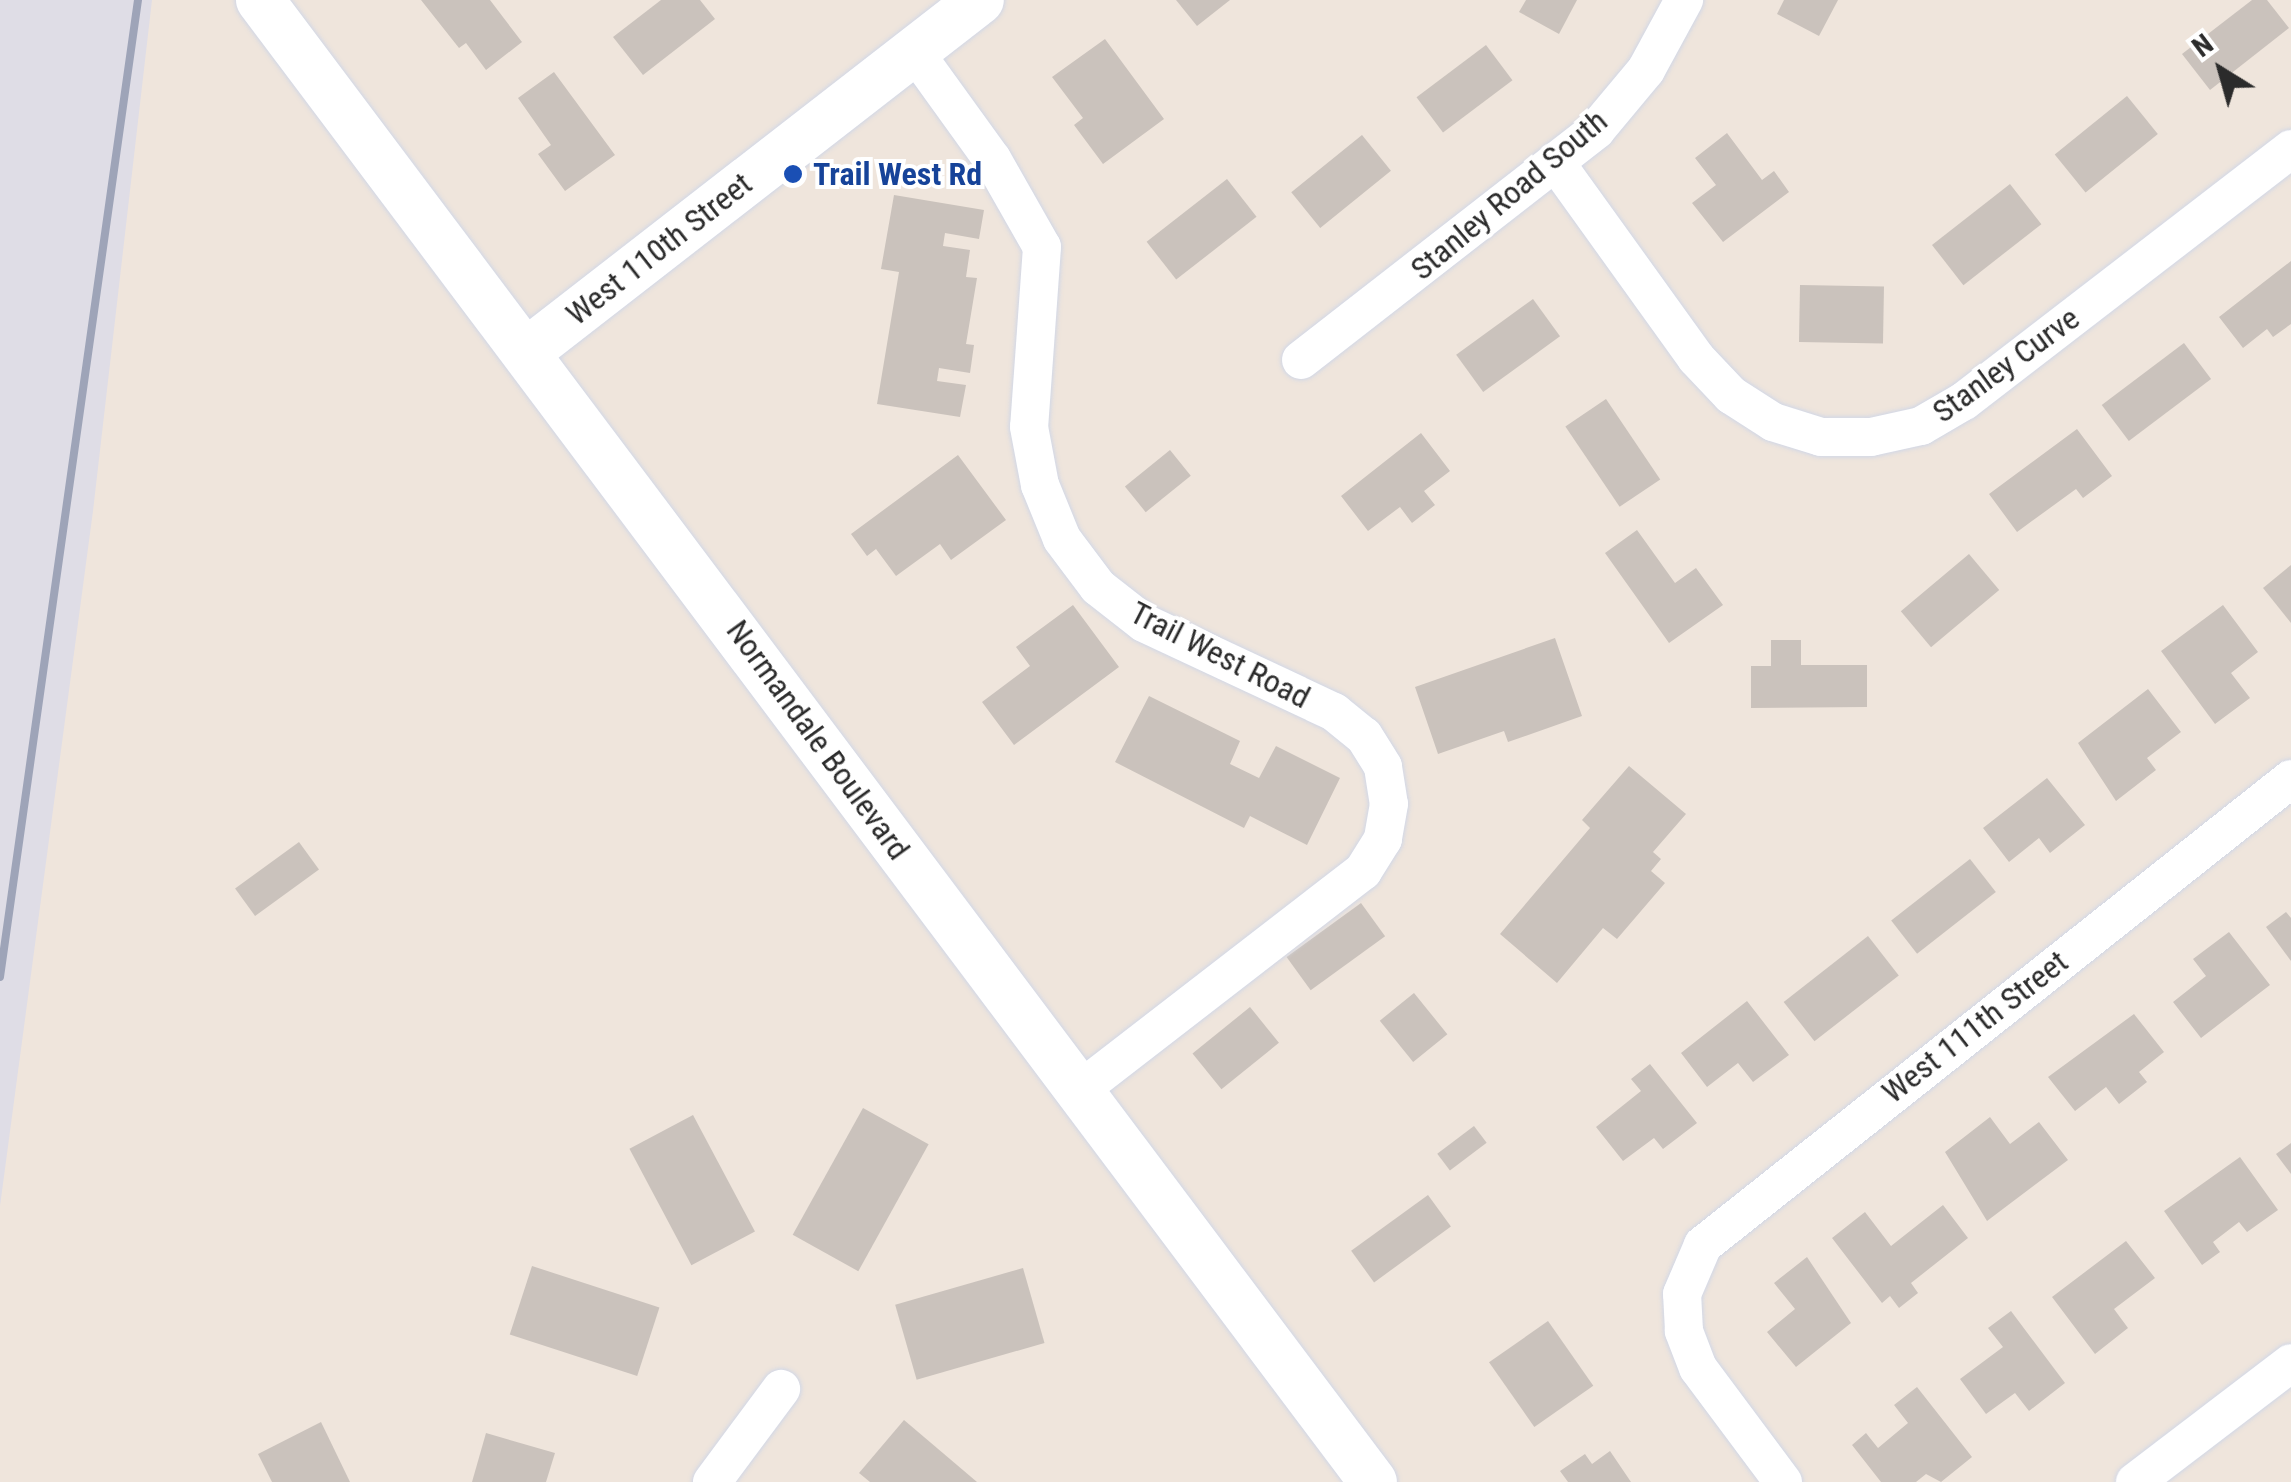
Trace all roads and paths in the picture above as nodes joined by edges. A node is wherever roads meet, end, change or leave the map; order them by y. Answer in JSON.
{"nodes":[{"id":1,"x":260,"y":0,"type":"edge"},
{"id":2,"x":980,"y":0,"type":"edge"},
{"id":3,"x":1684,"y":0,"type":"edge"},
{"id":4,"x":914,"y":51,"type":"junction"},
{"id":5,"x":2291,"y":149,"type":"edge"},
{"id":6,"x":1556,"y":163,"type":"junction"},
{"id":7,"x":528,"y":350,"type":"junction"},
{"id":8,"x":1301,"y":360,"type":"dead end"},
{"id":9,"x":2291,"y":779,"type":"edge"},
{"id":10,"x":1078,"y":1091,"type":"junction"},
{"id":11,"x":2291,"y":1363,"type":"edge"},
{"id":12,"x":781,"y":1389,"type":"dead end"},
{"id":13,"x":712,"y":1482,"type":"edge"},
{"id":14,"x":1373,"y":1482,"type":"edge"},
{"id":15,"x":1783,"y":1482,"type":"edge"},
{"id":16,"x":2135,"y":1482,"type":"edge"}],
"edges":[{"from":1,"to":7,"type":"street","name":"Normandale Boulevard"},
{"from":2,"to":4,"type":"street","name":"West 110th Street"},
{"from":3,"to":6,"type":"street","name":"Stanley Road South"},
{"from":4,"to":7,"type":"street","name":"West 110th Street"},
{"from":4,"to":10,"type":"street","name":"Trail West Road"},
{"from":5,"to":6,"type":"street","name":"Stanley Curve"},
{"from":6,"to":8,"type":"street","name":"Stanley Road South"},
{"from":7,"to":10,"type":"street","name":"Normandale Boulevard"},
{"from":9,"to":15,"type":"street","name":"West 111th Street"},
{"from":10,"to":14,"type":"street","name":"Normandale Boulevard"},
{"from":11,"to":16,"type":"street"},
{"from":12,"to":13,"type":"street"}]}
